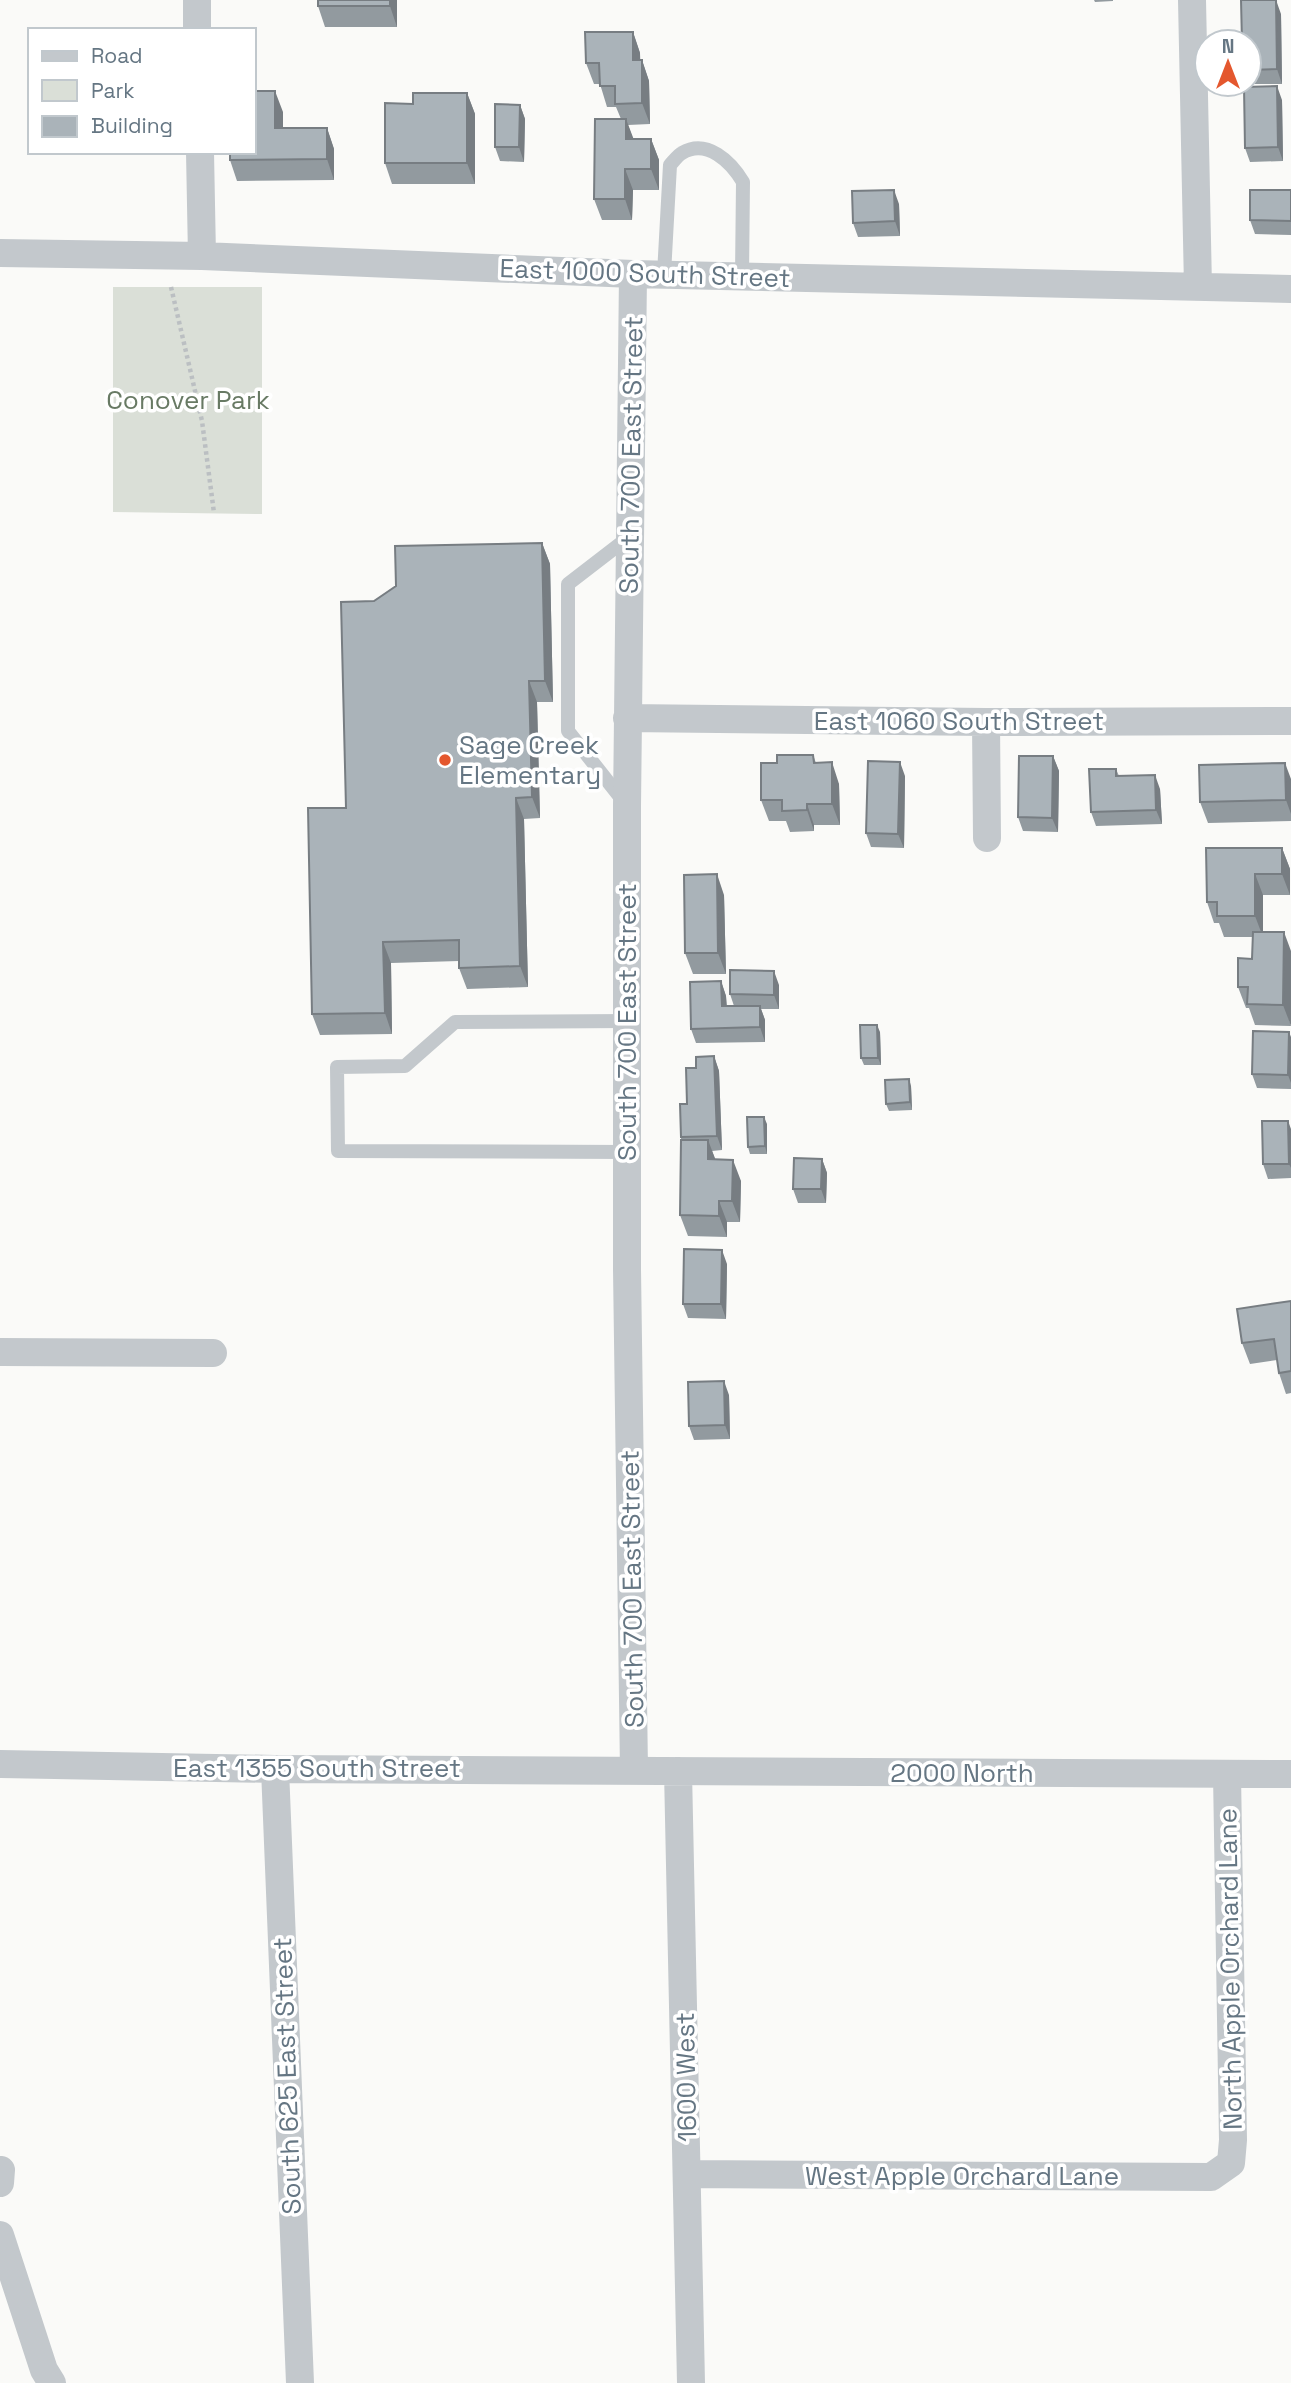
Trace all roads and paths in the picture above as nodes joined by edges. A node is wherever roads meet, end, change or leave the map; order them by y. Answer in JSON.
{"nodes":[{"id":1,"x":197,"y":0,"type":"edge"},
{"id":2,"x":1192,"y":0,"type":"edge"},
{"id":3,"x":197,"y":28,"type":"edge"},
{"id":4,"x":200,"y":154,"type":"edge"},
{"id":5,"x":0,"y":253,"type":"edge"},
{"id":6,"x":202,"y":256,"type":"junction"},
{"id":7,"x":633,"y":274,"type":"junction"},
{"id":8,"x":664,"y":274,"type":"junction"},
{"id":9,"x":742,"y":276,"type":"junction"},
{"id":10,"x":172,"y":287,"type":"dead end"},
{"id":11,"x":1198,"y":287,"type":"junction"},
{"id":12,"x":1291,"y":289,"type":"edge"},
{"id":13,"x":214,"y":513,"type":"dead end"},
{"id":14,"x":631,"y":536,"type":"junction"},
{"id":15,"x":628,"y":718,"type":"junction"},
{"id":16,"x":1291,"y":721,"type":"edge"},
{"id":17,"x":986,"y":722,"type":"junction"},
{"id":18,"x":626,"y":806,"type":"junction"},
{"id":19,"x":987,"y":838,"type":"dead end"},
{"id":20,"x":627,"y":1021,"type":"junction"},
{"id":21,"x":628,"y":1152,"type":"junction"},
{"id":22,"x":0,"y":1352,"type":"edge"},
{"id":23,"x":213,"y":1353,"type":"dead end"},
{"id":24,"x":0,"y":1764,"type":"edge"},
{"id":25,"x":275,"y":1769,"type":"junction"},
{"id":26,"x":634,"y":1770,"type":"junction"},
{"id":27,"x":678,"y":1771,"type":"junction"},
{"id":28,"x":1227,"y":1774,"type":"junction"},
{"id":29,"x":1291,"y":1774,"type":"edge"},
{"id":30,"x":1231,"y":2163,"type":"joint"},
{"id":31,"x":1,"y":2170,"type":"edge"},
{"id":32,"x":688,"y":2174,"type":"junction"},
{"id":33,"x":0,"y":2183,"type":"edge"},
{"id":34,"x":0,"y":2235,"type":"edge"},
{"id":35,"x":52,"y":2383,"type":"edge"},
{"id":36,"x":300,"y":2383,"type":"edge"},
{"id":37,"x":691,"y":2383,"type":"edge"}],
"edges":[{"from":1,"to":3,"type":"street"},
{"from":2,"to":11,"type":"street"},
{"from":4,"to":6,"type":"street"},
{"from":5,"to":6,"type":"street","name":"East 1000 South Street"},
{"from":6,"to":7,"type":"street","name":"East 1000 South Street"},
{"from":7,"to":8,"type":"street","name":"East 1000 South Street"},
{"from":7,"to":14,"type":"street","name":"South 700 East Street"},
{"from":8,"to":9,"type":"street","name":"East 1000 South Street"},
{"from":8,"to":9,"type":"lane"},
{"from":9,"to":11,"type":"street","name":"East 1000 South Street"},
{"from":10,"to":13,"type":"path"},
{"from":11,"to":12,"type":"street","name":"East 1000 South Street"},
{"from":14,"to":15,"type":"street","name":"South 700 East Street"},
{"from":14,"to":18,"type":"lane"},
{"from":15,"to":17,"type":"street","name":"East 1060 South Street"},
{"from":15,"to":18,"type":"street","name":"South 700 East Street"},
{"from":16,"to":17,"type":"street","name":"East 1060 South Street"},
{"from":17,"to":19,"type":"street"},
{"from":18,"to":20,"type":"street","name":"South 700 East Street"},
{"from":20,"to":21,"type":"street","name":"South 700 East Street"},
{"from":20,"to":21,"type":"lane"},
{"from":21,"to":26,"type":"street","name":"South 700 East Street"},
{"from":22,"to":23,"type":"street"},
{"from":24,"to":25,"type":"street","name":"East 1355 South Street"},
{"from":25,"to":26,"type":"street","name":"East 1355 South Street"},
{"from":25,"to":36,"type":"street","name":"South 625 East Street"},
{"from":26,"to":27,"type":"street","name":"2000 North"},
{"from":27,"to":28,"type":"street","name":"2000 North"},
{"from":27,"to":32,"type":"street","name":"1600 West"},
{"from":28,"to":29,"type":"street","name":"2000 North"},
{"from":28,"to":30,"type":"street","name":"North Apple Orchard Lane"},
{"from":30,"to":32,"type":"street","name":"West Apple Orchard Lane"},
{"from":31,"to":33,"type":"street"},
{"from":32,"to":37,"type":"street","name":"1600 West"},
{"from":34,"to":35,"type":"street"}]}
